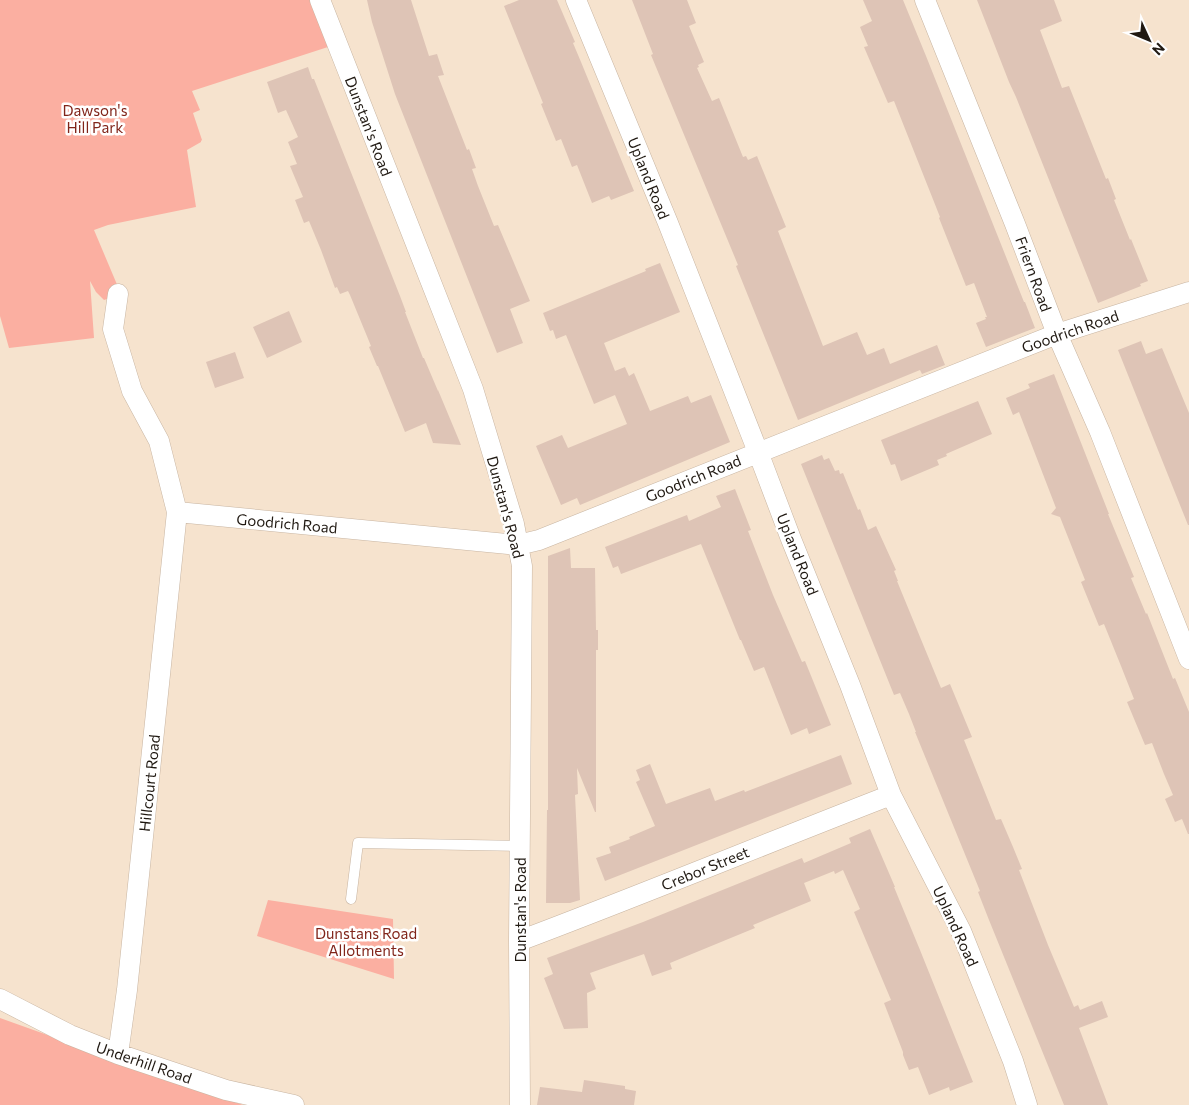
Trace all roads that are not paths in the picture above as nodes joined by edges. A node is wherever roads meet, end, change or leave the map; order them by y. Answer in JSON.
{"nodes":[{"id":1,"x":320,"y":0,"type":"edge"},
{"id":2,"x":576,"y":0,"type":"edge"},
{"id":3,"x":925,"y":0,"type":"edge"},
{"id":4,"x":1189,"y":292,"type":"edge"},
{"id":5,"x":118,"y":294,"type":"dead end"},
{"id":6,"x":1057,"y":334,"type":"junction"},
{"id":7,"x":758,"y":452,"type":"junction"},
{"id":8,"x":177,"y":512,"type":"junction"},
{"id":9,"x":518,"y":545,"type":"junction"},
{"id":10,"x":1189,"y":659,"type":"edge"},
{"id":11,"x":891,"y":795,"type":"junction"},
{"id":12,"x":520,"y":846,"type":"junction"},
{"id":13,"x":352,"y":900,"type":"dead end"},
{"id":14,"x":519,"y":941,"type":"junction"},
{"id":15,"x":0,"y":1000,"type":"edge"},
{"id":16,"x":118,"y":1054,"type":"junction"},
{"id":17,"x":294,"y":1105,"type":"edge"},
{"id":18,"x":520,"y":1105,"type":"edge"},
{"id":19,"x":1027,"y":1105,"type":"edge"}],
"edges":[{"from":1,"to":9,"type":"street","name":"Dunstan's Road"},
{"from":2,"to":7,"type":"street","name":"Upland Road"},
{"from":3,"to":6,"type":"street","name":"Friern Road"},
{"from":4,"to":6,"type":"street","name":"Goodrich Road"},
{"from":5,"to":8,"type":"street"},
{"from":6,"to":7,"type":"street","name":"Goodrich Road"},
{"from":6,"to":10,"type":"street","name":"Friern Road"},
{"from":7,"to":9,"type":"street","name":"Goodrich Road"},
{"from":7,"to":11,"type":"street","name":"Upland Road"},
{"from":8,"to":9,"type":"street","name":"Goodrich Road"},
{"from":8,"to":16,"type":"street","name":"Hillcourt Road"},
{"from":9,"to":12,"type":"street","name":"Dunstan's Road"},
{"from":11,"to":14,"type":"street","name":"Crebor Street"},
{"from":11,"to":19,"type":"street","name":"Upland Road"},
{"from":12,"to":13,"type":"lane"},
{"from":12,"to":14,"type":"street","name":"Dunstan's Road"},
{"from":14,"to":18,"type":"street","name":"Dunstan's Road"},
{"from":15,"to":16,"type":"street","name":"Underhill Road"},
{"from":16,"to":17,"type":"street","name":"Underhill Road"}]}
